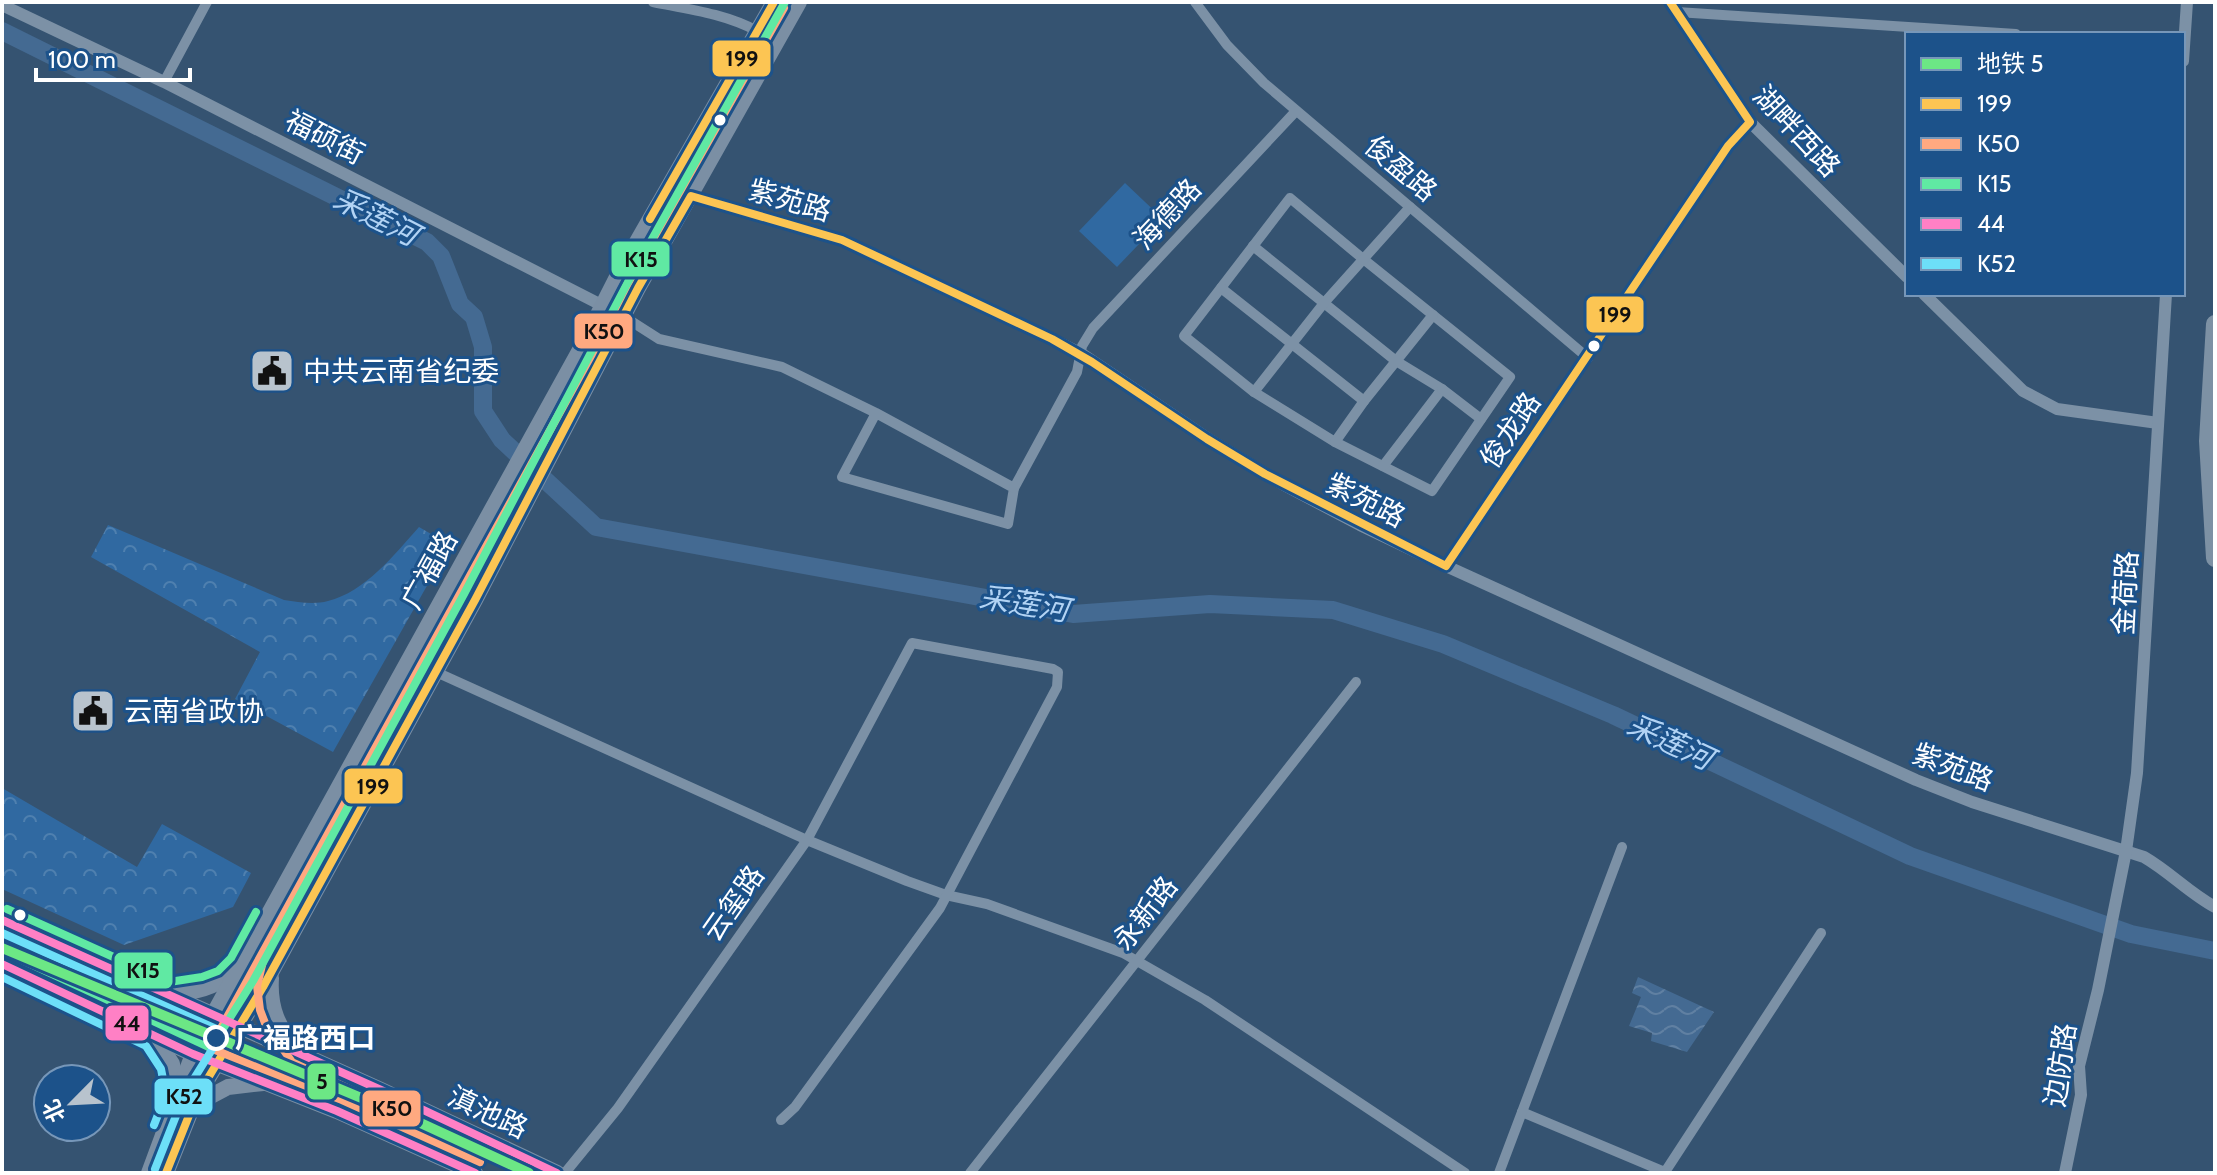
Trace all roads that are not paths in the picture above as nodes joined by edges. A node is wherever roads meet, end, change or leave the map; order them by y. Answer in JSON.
{"nodes":[{"id":1,"x":207,"y":2,"type":"edge"},
{"id":2,"x":653,"y":2,"type":"edge"},
{"id":3,"x":774,"y":2,"type":"edge"},
{"id":4,"x":799,"y":2,"type":"edge"},
{"id":5,"x":1195,"y":2,"type":"edge"},
{"id":6,"x":2187,"y":2,"type":"edge"},
{"id":7,"x":2,"y":5,"type":"edge"},
{"id":8,"x":1674,"y":7,"type":"edge"},
{"id":9,"x":757,"y":31,"type":"junction"},
{"id":10,"x":1991,"y":32,"type":"edge"},
{"id":11,"x":2185,"y":32,"type":"edge"},
{"id":12,"x":164,"y":82,"type":"junction"},
{"id":13,"x":1296,"y":111,"type":"junction"},
{"id":14,"x":1750,"y":122,"type":"junction"},
{"id":15,"x":691,"y":196,"type":"junction"},
{"id":16,"x":1410,"y":207,"type":"junction"},
{"id":17,"x":1253,"y":246,"type":"junction"},
{"id":18,"x":1362,"y":258,"type":"junction"},
{"id":19,"x":1905,"y":275,"type":"edge"},
{"id":20,"x":1221,"y":288,"type":"junction"},
{"id":21,"x":1926,"y":296,"type":"edge"},
{"id":22,"x":2166,"y":296,"type":"edge"},
{"id":23,"x":1324,"y":303,"type":"junction"},
{"id":24,"x":603,"y":304,"type":"junction"},
{"id":25,"x":1433,"y":315,"type":"junction"},
{"id":26,"x":623,"y":316,"type":"junction"},
{"id":27,"x":2215,"y":324,"type":"edge"},
{"id":28,"x":1290,"y":344,"type":"junction"},
{"id":29,"x":1082,"y":354,"type":"junction"},
{"id":30,"x":1588,"y":358,"type":"junction"},
{"id":31,"x":1396,"y":361,"type":"junction"},
{"id":32,"x":1442,"y":389,"type":"junction"},
{"id":33,"x":1254,"y":392,"type":"junction"},
{"id":34,"x":1364,"y":401,"type":"junction"},
{"id":35,"x":876,"y":413,"type":"junction"},
{"id":36,"x":1481,"y":419,"type":"junction"},
{"id":37,"x":2158,"y":423,"type":"junction"},
{"id":38,"x":1335,"y":442,"type":"junction"},
{"id":39,"x":1383,"y":466,"type":"junction"},
{"id":40,"x":1014,"y":488,"type":"junction"},
{"id":41,"x":2215,"y":558,"type":"edge"},
{"id":42,"x":1446,"y":566,"type":"junction"},
{"id":43,"x":436,"y":672,"type":"junction"},
{"id":44,"x":1356,"y":682,"type":"dead end"},
{"id":45,"x":807,"y":840,"type":"junction"},
{"id":46,"x":1622,"y":847,"type":"dead end"},
{"id":47,"x":2126,"y":851,"type":"junction"},
{"id":48,"x":2117,"y":893,"type":"joint"},
{"id":49,"x":946,"y":895,"type":"junction"},
{"id":50,"x":2215,"y":907,"type":"edge"},
{"id":51,"x":2,"y":920,"type":"edge"},
{"id":52,"x":1821,"y":933,"type":"dead end"},
{"id":53,"x":1138,"y":961,"type":"junction"},
{"id":54,"x":2,"y":964,"type":"edge"},
{"id":55,"x":241,"y":966,"type":"junction"},
{"id":56,"x":271,"y":972,"type":"junction"},
{"id":57,"x":167,"y":994,"type":"junction"},
{"id":58,"x":213,"y":1015,"type":"junction"},
{"id":59,"x":240,"y":1027,"type":"junction"},
{"id":60,"x":154,"y":1037,"type":"junction"},
{"id":61,"x":193,"y":1054,"type":"junction"},
{"id":62,"x":301,"y":1054,"type":"junction"},
{"id":63,"x":216,"y":1063,"type":"junction"},
{"id":64,"x":265,"y":1083,"type":"junction"},
{"id":65,"x":178,"y":1095,"type":"junction"},
{"id":66,"x":193,"y":1105,"type":"junction"},
{"id":67,"x":1522,"y":1112,"type":"junction"},
{"id":68,"x":781,"y":1120,"type":"dead end"},
{"id":69,"x":149,"y":1173,"type":"edge"},
{"id":70,"x":166,"y":1173,"type":"edge"},
{"id":71,"x":475,"y":1173,"type":"edge"},
{"id":72,"x":557,"y":1173,"type":"edge"},
{"id":73,"x":565,"y":1173,"type":"edge"},
{"id":74,"x":970,"y":1173,"type":"edge"},
{"id":75,"x":1465,"y":1173,"type":"edge"},
{"id":76,"x":1499,"y":1173,"type":"edge"},
{"id":77,"x":2065,"y":1173,"type":"edge"}],
"edges":[{"from":1,"to":12,"type":"street"},
{"from":2,"to":9,"type":"street"},
{"from":3,"to":9,"type":"main road","name":"广福路"},
{"from":4,"to":15,"type":"main road","name":"广福路"},
{"from":5,"to":13,"type":"street","name":"俊盈路"},
{"from":6,"to":11,"type":"street"},
{"from":7,"to":12,"type":"street","name":"福硕街"},
{"from":8,"to":10,"type":"street"},
{"from":8,"to":14,"type":"street","name":"湖畔西路"},
{"from":9,"to":24,"type":"main road","name":"广福路"},
{"from":12,"to":24,"type":"street","name":"福硕街"},
{"from":13,"to":16,"type":"street","name":"俊盈路"},
{"from":13,"to":29,"type":"street","name":"海德路"},
{"from":14,"to":19,"type":"street","name":"湖畔西路"},
{"from":14,"to":30,"type":"street","name":"俊龙路"},
{"from":15,"to":26,"type":"main road","name":"广福路"},
{"from":15,"to":29,"type":"street","name":"紫苑路"},
{"from":16,"to":18,"type":"street"},
{"from":16,"to":30,"type":"street","name":"俊盈路"},
{"from":17,"to":18,"type":"street"},
{"from":17,"to":20,"type":"street"},
{"from":17,"to":23,"type":"street"},
{"from":18,"to":23,"type":"street"},
{"from":18,"to":25,"type":"street"},
{"from":20,"to":28,"type":"street"},
{"from":20,"to":33,"type":"street"},
{"from":21,"to":37,"type":"street"},
{"from":22,"to":37,"type":"street","name":"金荷路"},
{"from":23,"to":28,"type":"street"},
{"from":23,"to":31,"type":"street"},
{"from":24,"to":26,"type":"street","name":"福硕街"},
{"from":24,"to":55,"type":"main road","name":"广福路"},
{"from":25,"to":31,"type":"street"},
{"from":25,"to":36,"type":"street"},
{"from":26,"to":35,"type":"street"},
{"from":26,"to":43,"type":"main road","name":"广福路"},
{"from":27,"to":41,"type":"highway"},
{"from":28,"to":33,"type":"street"},
{"from":28,"to":34,"type":"street"},
{"from":29,"to":40,"type":"street","name":"海德路"},
{"from":29,"to":42,"type":"street","name":"紫苑路"},
{"from":30,"to":42,"type":"street","name":"俊龙路"},
{"from":31,"to":32,"type":"street"},
{"from":31,"to":34,"type":"street"},
{"from":32,"to":36,"type":"street"},
{"from":32,"to":39,"type":"street"},
{"from":33,"to":38,"type":"street"},
{"from":34,"to":38,"type":"street"},
{"from":35,"to":40,"type":"street"},
{"from":35,"to":40,"type":"street","name":"海德路"},
{"from":36,"to":39,"type":"street"},
{"from":37,"to":47,"type":"street","name":"金荷路"},
{"from":38,"to":39,"type":"street"},
{"from":42,"to":47,"type":"street","name":"紫苑路"},
{"from":43,"to":45,"type":"street"},
{"from":43,"to":56,"type":"main road","name":"广福路"},
{"from":44,"to":53,"type":"street","name":"永新路"},
{"from":45,"to":49,"type":"street"},
{"from":45,"to":49,"type":"street","name":"云玺路"},
{"from":45,"to":73,"type":"street","name":"云玺路"},
{"from":46,"to":67,"type":"street"},
{"from":47,"to":48,"type":"street","name":"金荷路"},
{"from":47,"to":50,"type":"street","name":"紫苑路"},
{"from":48,"to":77,"type":"street","name":"边防路"},
{"from":49,"to":53,"type":"street"},
{"from":49,"to":68,"type":"street"},
{"from":51,"to":57,"type":"main road","name":"滇池路"},
{"from":52,"to":67,"type":"street"},
{"from":53,"to":74,"type":"street","name":"永新路"},
{"from":53,"to":75,"type":"street"},
{"from":54,"to":60,"type":"main road"},
{"from":55,"to":57,"type":"main road"},
{"from":55,"to":58,"type":"main road","name":"广福路"},
{"from":56,"to":59,"type":"main road","name":"广福路"},
{"from":56,"to":62,"type":"main road"},
{"from":57,"to":58,"type":"main road","name":"滇池路"},
{"from":58,"to":59,"type":"main road","name":"滇池路"},
{"from":58,"to":61,"type":"main road","name":"广福路"},
{"from":59,"to":62,"type":"main road","name":"滇池路"},
{"from":59,"to":63,"type":"main road","name":"广福路"},
{"from":60,"to":61,"type":"main road"},
{"from":60,"to":65,"type":"main road"},
{"from":61,"to":63,"type":"main road"},
{"from":61,"to":65,"type":"main road","name":"广福路"},
{"from":62,"to":72,"type":"main road","name":"滇池路"},
{"from":63,"to":64,"type":"main road"},
{"from":63,"to":66,"type":"main road","name":"广福路"},
{"from":64,"to":66,"type":"main road"},
{"from":64,"to":71,"type":"main road"},
{"from":65,"to":69,"type":"main road","name":"广福路"},
{"from":66,"to":70,"type":"main road","name":"广福路"},
{"from":67,"to":76,"type":"street"}]}
